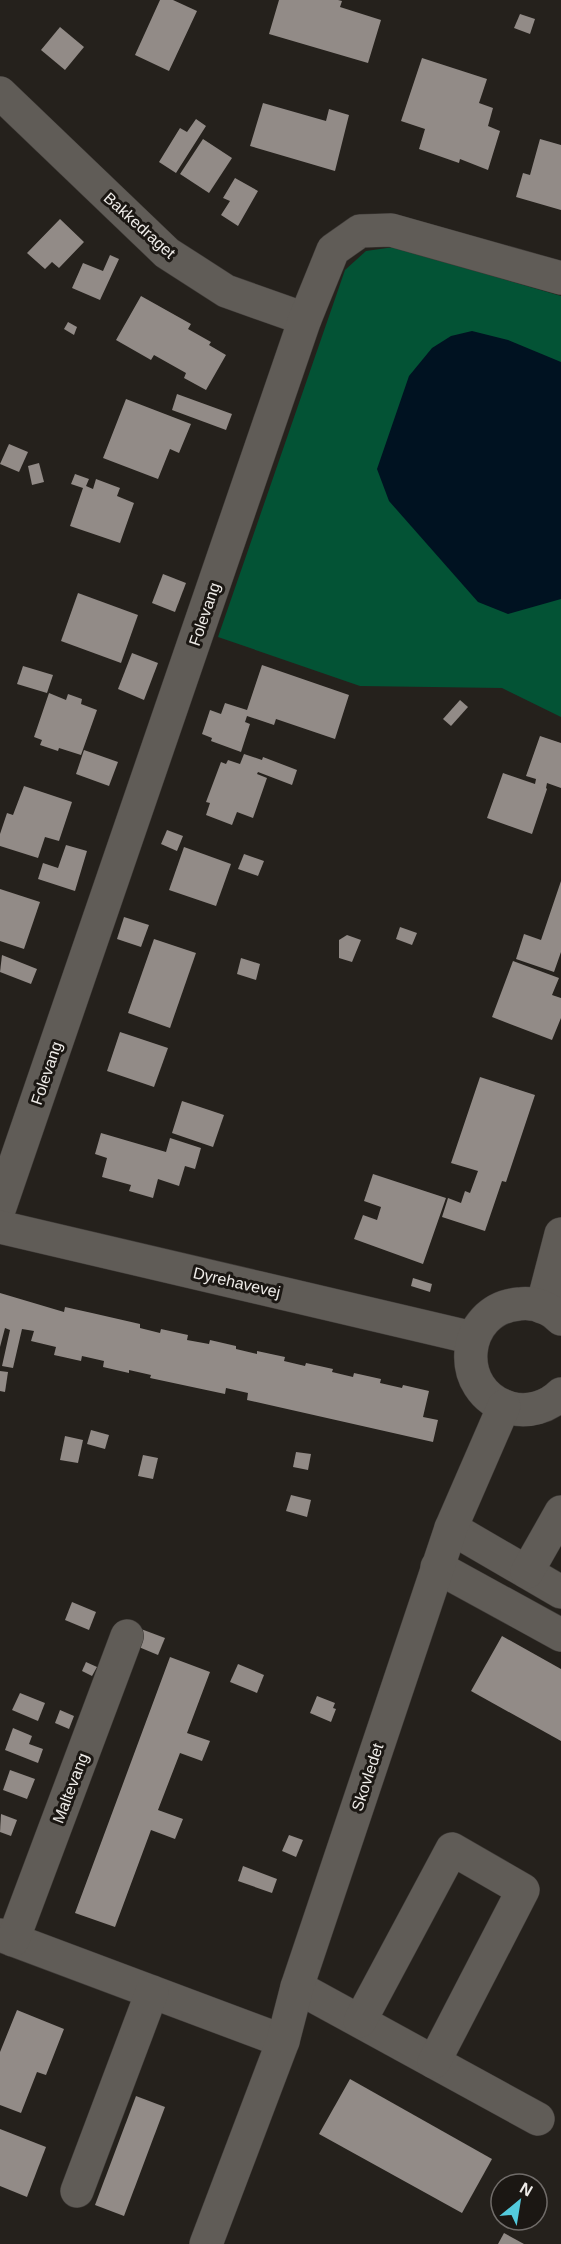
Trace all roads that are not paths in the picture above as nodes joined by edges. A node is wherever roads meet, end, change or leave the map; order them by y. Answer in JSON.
{"nodes":[{"id":1,"x":0,"y":93,"type":"edge"},
{"id":2,"x":561,"y":278,"type":"edge"},
{"id":3,"x":305,"y":319,"type":"junction"},
{"id":4,"x":0,"y":1207,"type":"edge"},
{"id":5,"x":0,"y":1227,"type":"edge"},
{"id":6,"x":561,"y":1234,"type":"edge"},
{"id":7,"x":551,"y":1313,"type":"edge"},
{"id":8,"x":473,"y":1338,"type":"junction"},
{"id":9,"x":561,"y":1394,"type":"edge"},
{"id":10,"x":504,"y":1406,"type":"junction"},
{"id":11,"x":561,"y":1512,"type":"edge"},
{"id":12,"x":451,"y":1528,"type":"junction"},
{"id":13,"x":437,"y":1567,"type":"junction"},
{"id":14,"x":527,"y":1572,"type":"junction"},
{"id":15,"x":561,"y":1592,"type":"edge"},
{"id":16,"x":561,"y":1635,"type":"edge"},
{"id":17,"x":127,"y":1636,"type":"dead end"},
{"id":18,"x":6,"y":1937,"type":"edge"},
{"id":19,"x":297,"y":1987,"type":"junction"},
{"id":20,"x":152,"y":1992,"type":"junction"},
{"id":21,"x":360,"y":2021,"type":"junction"},
{"id":22,"x":283,"y":2041,"type":"junction"},
{"id":23,"x":434,"y":2062,"type":"junction"},
{"id":24,"x":538,"y":2119,"type":"dead end"},
{"id":25,"x":77,"y":2191,"type":"dead end"},
{"id":26,"x":206,"y":2244,"type":"edge"}],
"edges":[{"from":1,"to":3,"type":"street","name":"Bakkedraget"},
{"from":2,"to":3,"type":"street","name":"Folevang"},
{"from":3,"to":4,"type":"street","name":"Folevang"},
{"from":5,"to":8,"type":"street","name":"Dyrehavevej"},
{"from":6,"to":7,"type":"street"},
{"from":7,"to":8,"type":"street"},
{"from":8,"to":10,"type":"street"},
{"from":9,"to":10,"type":"street"},
{"from":10,"to":12,"type":"street","name":"Skovledet"},
{"from":11,"to":14,"type":"street"},
{"from":12,"to":13,"type":"street","name":"Skovledet"},
{"from":12,"to":14,"type":"street"},
{"from":13,"to":16,"type":"street"},
{"from":13,"to":19,"type":"street","name":"Skovledet"},
{"from":14,"to":15,"type":"street"},
{"from":17,"to":18,"type":"street","name":"Maltevang"},
{"from":18,"to":20,"type":"street","name":"Maltevang"},
{"from":19,"to":21,"type":"street"},
{"from":19,"to":22,"type":"street","name":"Skovledet"},
{"from":20,"to":22,"type":"street","name":"Maltevang"},
{"from":20,"to":25,"type":"street"},
{"from":21,"to":23,"type":"street"},
{"from":21,"to":23,"type":"street"},
{"from":22,"to":26,"type":"street","name":"Skovledet"},
{"from":23,"to":24,"type":"street"}]}
